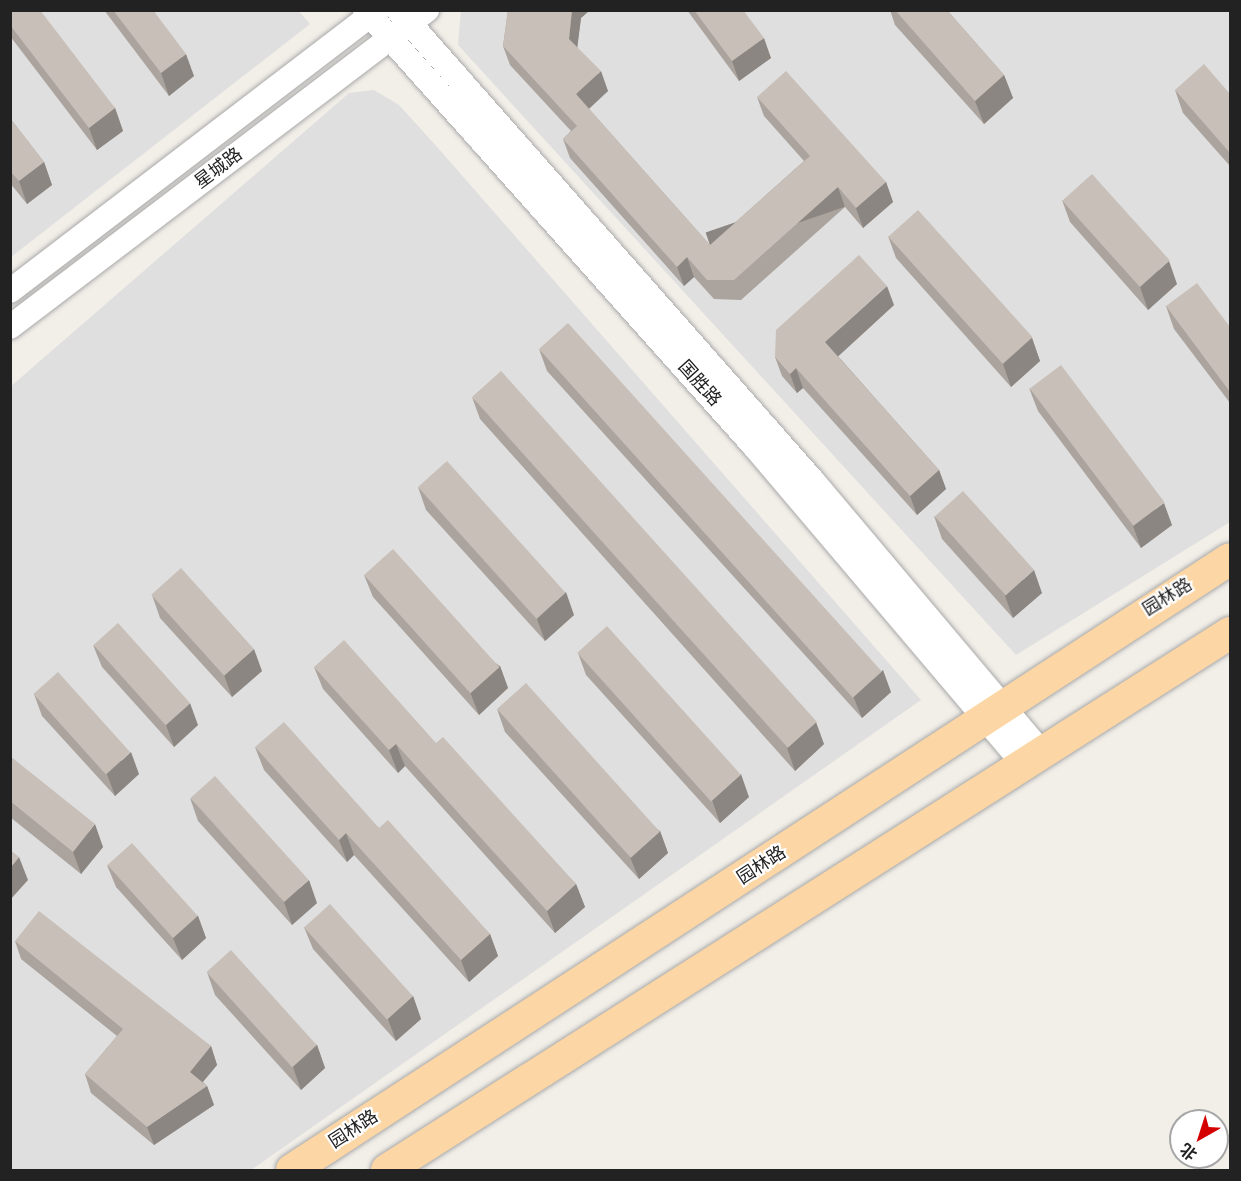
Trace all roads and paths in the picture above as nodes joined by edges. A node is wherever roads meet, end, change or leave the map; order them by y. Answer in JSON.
{"nodes":[{"id":1,"x":371,"y":12,"type":"edge"},
{"id":2,"x":412,"y":15,"type":"edge"},
{"id":3,"x":392,"y":39,"type":"junction"},
{"id":4,"x":10,"y":291,"type":"edge"},
{"id":5,"x":10,"y":327,"type":"edge"},
{"id":6,"x":1230,"y":559,"type":"edge"},
{"id":7,"x":1230,"y":633,"type":"edge"},
{"id":8,"x":993,"y":710,"type":"junction"},
{"id":9,"x":1033,"y":758,"type":"junction"},
{"id":10,"x":292,"y":1170,"type":"edge"},
{"id":11,"x":387,"y":1170,"type":"edge"}],
"edges":[{"from":1,"to":3,"type":"street","name":"国胜路"},
{"from":1,"to":4,"type":"street","name":"星城路"},
{"from":2,"to":3,"type":"street","name":"星城路"},
{"from":2,"to":8,"type":"street","name":"国胜路"},
{"from":3,"to":5,"type":"street","name":"星城路"},
{"from":3,"to":8,"type":"street","name":"国胜路"},
{"from":6,"to":8,"type":"main road","name":"园林路"},
{"from":7,"to":9,"type":"main road"},
{"from":8,"to":9,"type":"street","name":"国胜路"},
{"from":8,"to":10,"type":"main road","name":"园林路"},
{"from":9,"to":11,"type":"main road"}]}
